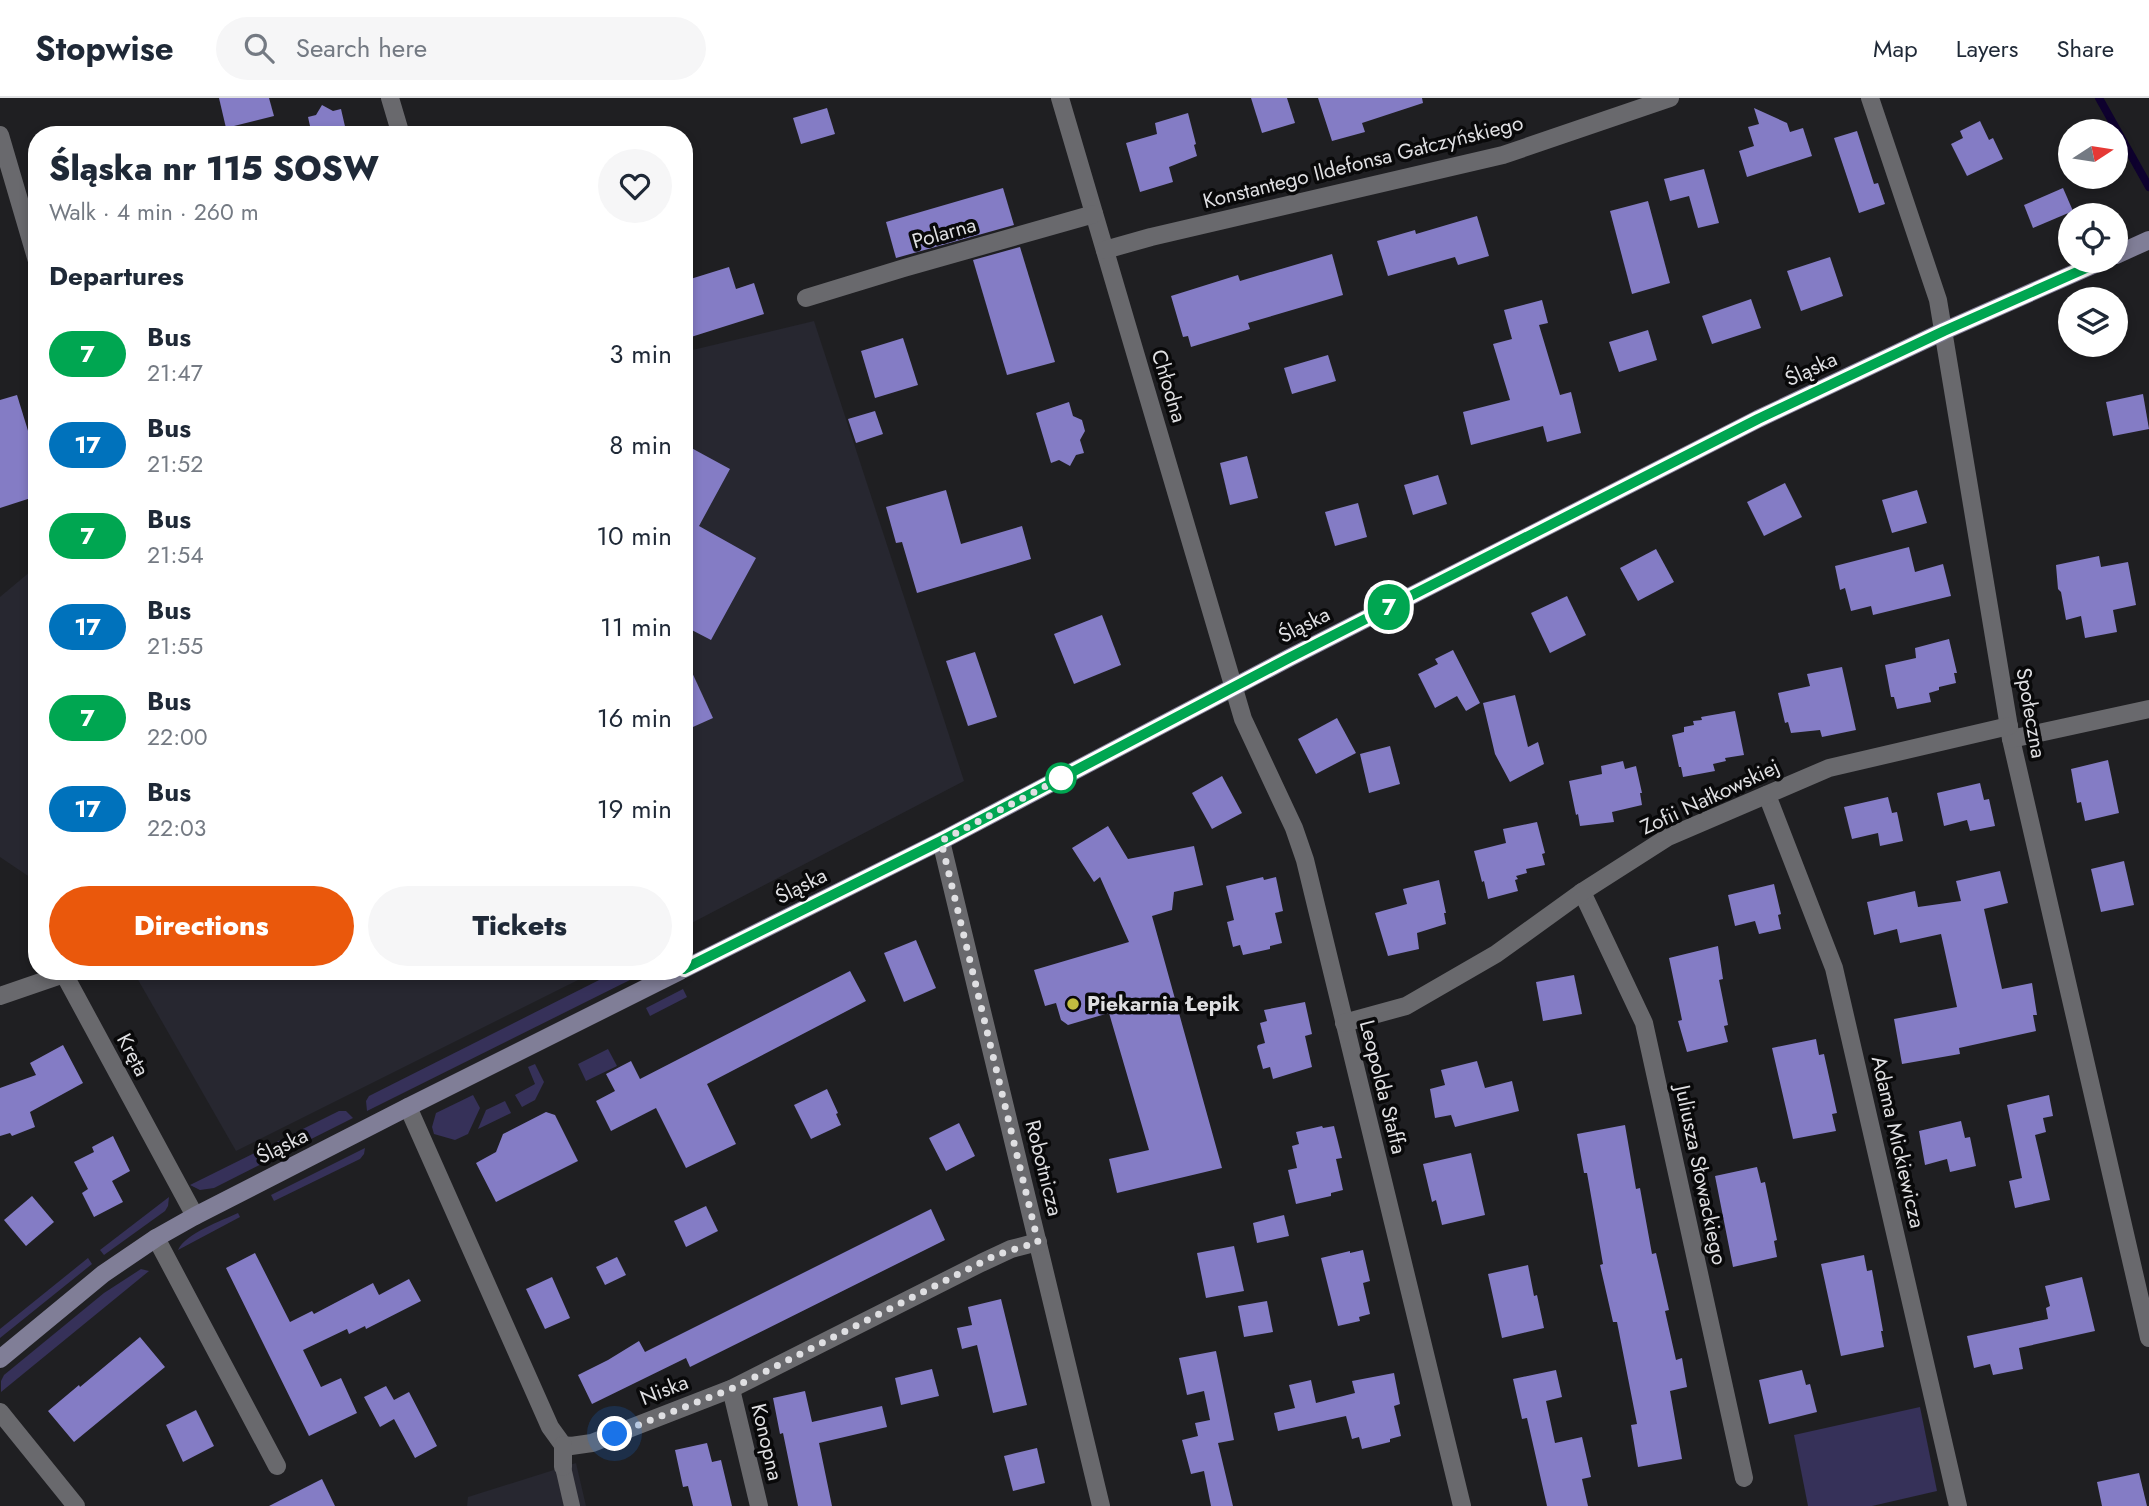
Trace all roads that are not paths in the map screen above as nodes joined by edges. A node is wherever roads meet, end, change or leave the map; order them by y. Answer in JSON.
{"nodes":[{"id":1,"x":390,"y":98,"type":"edge"},
{"id":2,"x":1060,"y":98,"type":"edge"},
{"id":3,"x":1670,"y":98,"type":"edge"},
{"id":4,"x":1870,"y":98,"type":"edge"},
{"id":5,"x":398,"y":126,"type":"edge"},
{"id":6,"x":0,"y":135,"type":"edge"},
{"id":7,"x":1094,"y":214,"type":"junction"},
{"id":8,"x":28,"y":230,"type":"edge"},
{"id":9,"x":2149,"y":240,"type":"edge"},
{"id":10,"x":1105,"y":250,"type":"junction"},
{"id":11,"x":2128,"y":250,"type":"edge"},
{"id":12,"x":2075,"y":273,"type":"edge"},
{"id":13,"x":806,"y":298,"type":"dead end"},
{"id":14,"x":1944,"y":331,"type":"junction"},
{"id":15,"x":1234,"y":687,"type":"junction"},
{"id":16,"x":2149,"y":709,"type":"edge"},
{"id":17,"x":2010,"y":732,"type":"junction"},
{"id":18,"x":1767,"y":795,"type":"junction"},
{"id":19,"x":941,"y":841,"type":"junction"},
{"id":20,"x":1582,"y":892,"type":"junction"},
{"id":21,"x":693,"y":965,"type":"edge"},
{"id":22,"x":47,"y":980,"type":"edge"},
{"id":23,"x":67,"y":980,"type":"edge"},
{"id":24,"x":662,"y":980,"type":"edge"},
{"id":25,"x":0,"y":996,"type":"edge"},
{"id":26,"x":1344,"y":1023,"type":"junction"},
{"id":27,"x":408,"y":1107,"type":"junction"},
{"id":28,"x":195,"y":1216,"type":"junction"},
{"id":29,"x":156,"y":1238,"type":"junction"},
{"id":30,"x":1038,"y":1242,"type":"junction"},
{"id":31,"x":2149,"y":1338,"type":"edge"},
{"id":32,"x":0,"y":1359,"type":"edge"},
{"id":33,"x":731,"y":1389,"type":"junction"},
{"id":34,"x":0,"y":1412,"type":"edge"},
{"id":35,"x":563,"y":1445,"type":"junction"},
{"id":36,"x":277,"y":1466,"type":"dead end"},
{"id":37,"x":563,"y":1467,"type":"joint"},
{"id":38,"x":1744,"y":1478,"type":"dead end"},
{"id":39,"x":76,"y":1506,"type":"edge"},
{"id":40,"x":572,"y":1506,"type":"edge"},
{"id":41,"x":759,"y":1506,"type":"edge"},
{"id":42,"x":1101,"y":1506,"type":"edge"},
{"id":43,"x":1462,"y":1506,"type":"edge"},
{"id":44,"x":1958,"y":1506,"type":"edge"}],
"edges":[{"from":1,"to":5,"type":"street"},
{"from":2,"to":7,"type":"street","name":"Chłodna"},
{"from":3,"to":10,"type":"street","name":"Konstantego Ildefonsa Gałczyńskiego"},
{"from":4,"to":14,"type":"street","name":"Społeczna"},
{"from":6,"to":8,"type":"street"},
{"from":7,"to":10,"type":"street","name":"Chłodna"},
{"from":7,"to":13,"type":"street","name":"Polarna"},
{"from":9,"to":11,"type":"street"},
{"from":10,"to":15,"type":"street","name":"Chłodna"},
{"from":12,"to":14,"type":"street","name":"Śląska"},
{"from":14,"to":15,"type":"street","name":"Śląska"},
{"from":14,"to":17,"type":"street","name":"Społeczna"},
{"from":15,"to":19,"type":"street","name":"Śląska"},
{"from":15,"to":26,"type":"street","name":"Leopolda Staffa"},
{"from":16,"to":17,"type":"street","name":"Zofii Nałkowskiej"},
{"from":17,"to":18,"type":"street","name":"Zofii Nałkowskiej"},
{"from":17,"to":31,"type":"street","name":"Społeczna"},
{"from":18,"to":20,"type":"street","name":"Zofii Nałkowskiej"},
{"from":18,"to":44,"type":"street","name":"Adama Mickiewicza"},
{"from":19,"to":21,"type":"street","name":"Śląska"},
{"from":19,"to":30,"type":"street","name":"Robotnicza"},
{"from":20,"to":26,"type":"street","name":"Zofii Nałkowskiej"},
{"from":20,"to":38,"type":"street","name":"Juliusza Słowackiego"},
{"from":22,"to":25,"type":"street","name":"Kręta"},
{"from":23,"to":28,"type":"street","name":"Kręta"},
{"from":24,"to":27,"type":"street","name":"Śląska"},
{"from":26,"to":43,"type":"street","name":"Leopolda Staffa"},
{"from":27,"to":28,"type":"street","name":"Śląska"},
{"from":27,"to":35,"type":"street"},
{"from":28,"to":29,"type":"street","name":"Śląska"},
{"from":29,"to":32,"type":"street","name":"Śląska"},
{"from":29,"to":36,"type":"street"},
{"from":30,"to":33,"type":"street","name":"Niska"},
{"from":30,"to":42,"type":"street","name":"Robotnicza"},
{"from":33,"to":35,"type":"street","name":"Niska"},
{"from":33,"to":41,"type":"street","name":"Konopna"},
{"from":34,"to":39,"type":"street"},
{"from":35,"to":37,"type":"street"},
{"from":37,"to":40,"type":"lane"}]}
